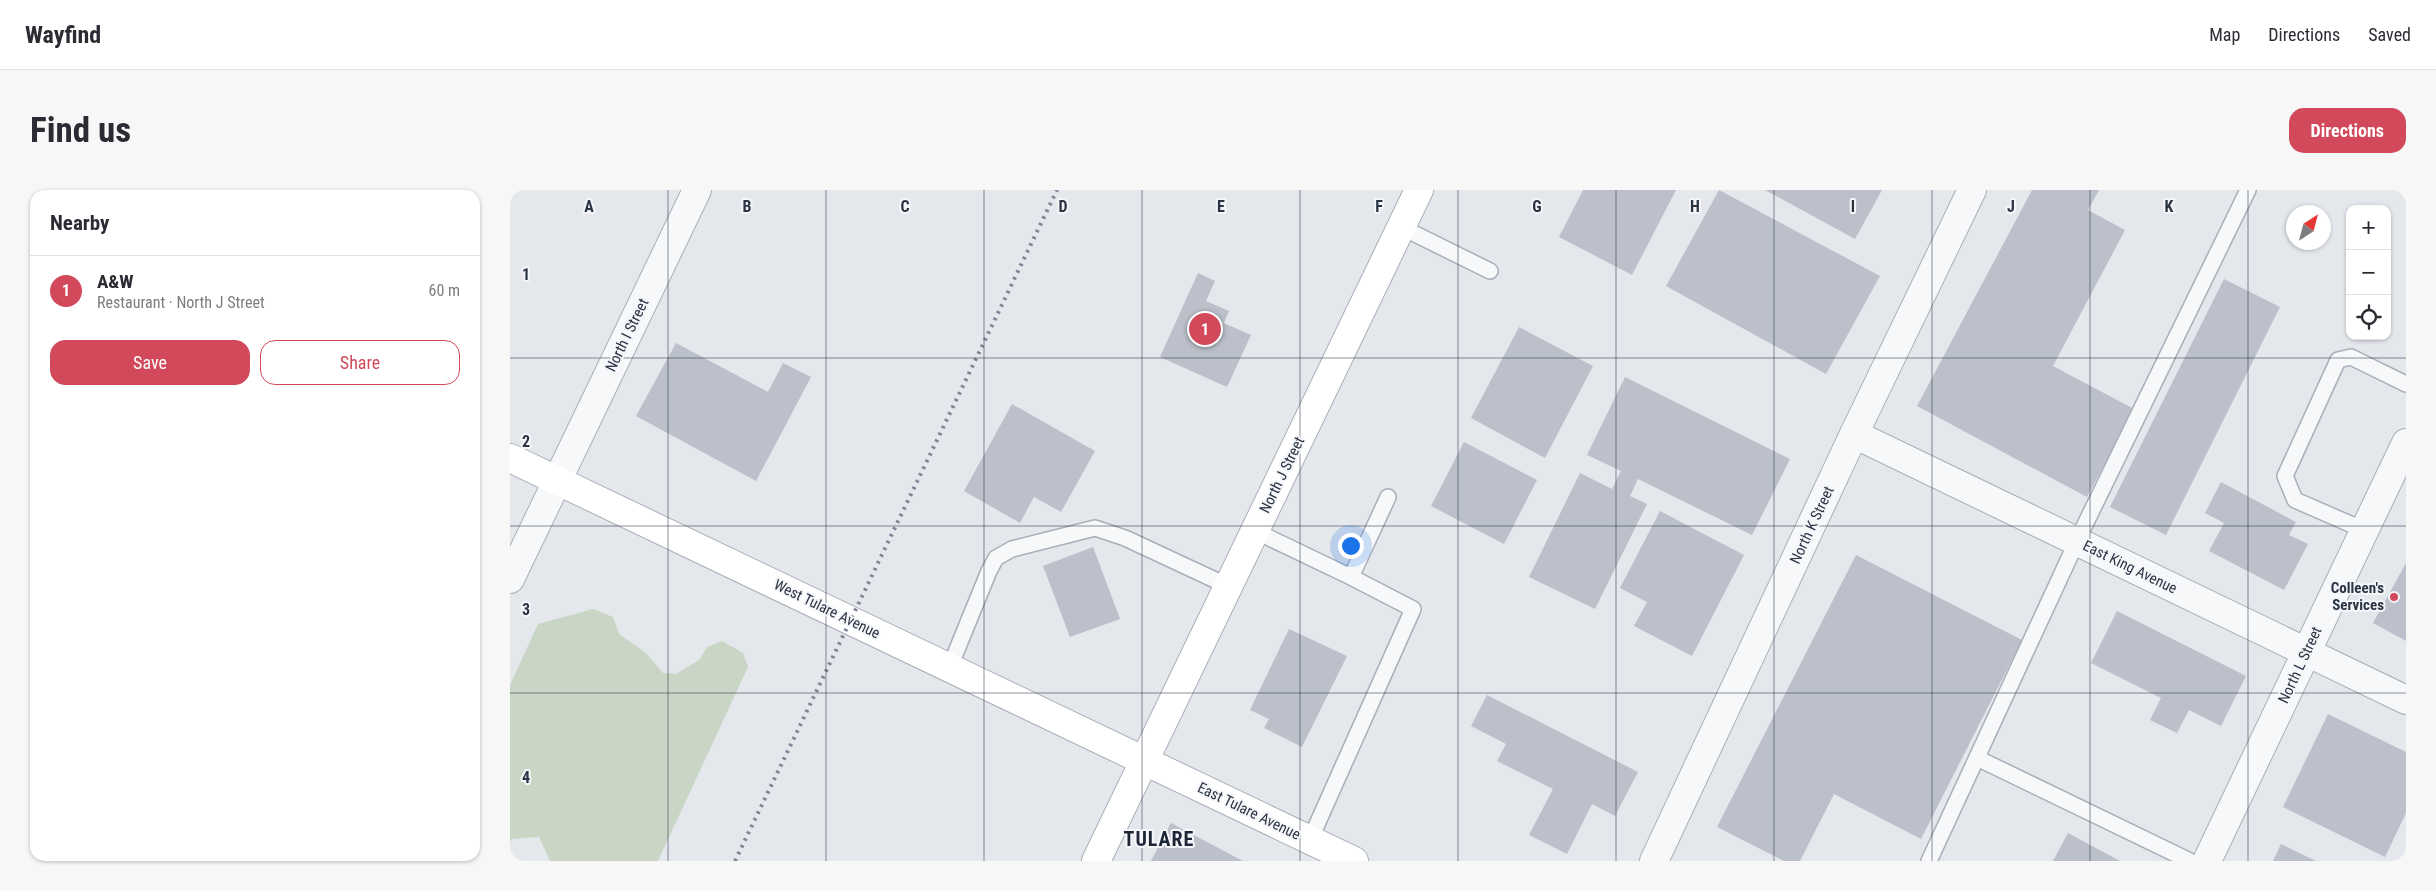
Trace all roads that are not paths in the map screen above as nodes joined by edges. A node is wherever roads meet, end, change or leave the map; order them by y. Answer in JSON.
{"nodes":[{"id":1,"x":697,"y":190,"type":"edge"},
{"id":2,"x":1419,"y":190,"type":"edge"},
{"id":3,"x":1972,"y":190,"type":"edge"},
{"id":4,"x":2248,"y":190,"type":"edge"},
{"id":5,"x":1401,"y":228,"type":"junction"},
{"id":6,"x":1490,"y":271,"type":"dead end"},
{"id":7,"x":2406,"y":384,"type":"edge"},
{"id":8,"x":1854,"y":434,"type":"junction"},
{"id":9,"x":2406,"y":443,"type":"edge"},
{"id":10,"x":510,"y":458,"type":"edge"},
{"id":11,"x":558,"y":481,"type":"junction"},
{"id":12,"x":1388,"y":497,"type":"dead end"},
{"id":13,"x":2364,"y":530,"type":"junction"},
{"id":14,"x":1255,"y":531,"type":"junction"},
{"id":15,"x":2077,"y":541,"type":"junction"},
{"id":16,"x":1351,"y":577,"type":"junction"},
{"id":17,"x":510,"y":580,"type":"edge"},
{"id":18,"x":1228,"y":586,"type":"junction"},
{"id":19,"x":2306,"y":651,"type":"junction"},
{"id":20,"x":949,"y":669,"type":"junction"},
{"id":21,"x":2406,"y":700,"type":"edge"},
{"id":22,"x":1977,"y":758,"type":"junction"},
{"id":23,"x":1144,"y":760,"type":"junction"},
{"id":24,"x":1310,"y":840,"type":"junction"},
{"id":25,"x":1096,"y":861,"type":"edge"},
{"id":26,"x":1354,"y":861,"type":"edge"},
{"id":27,"x":1654,"y":861,"type":"edge"},
{"id":28,"x":1929,"y":861,"type":"edge"},
{"id":29,"x":2190,"y":861,"type":"edge"},
{"id":30,"x":2207,"y":861,"type":"edge"}],
"edges":[{"from":1,"to":11,"type":"street","name":"North I Street"},
{"from":2,"to":5,"type":"main road","name":"North J Street"},
{"from":3,"to":8,"type":"street","name":"North K Street"},
{"from":4,"to":15,"type":"lane"},
{"from":5,"to":6,"type":"lane"},
{"from":5,"to":14,"type":"main road","name":"North J Street"},
{"from":7,"to":13,"type":"lane"},
{"from":8,"to":15,"type":"street","name":"East King Avenue"},
{"from":8,"to":27,"type":"street","name":"North K Street"},
{"from":9,"to":13,"type":"street","name":"North L Street"},
{"from":10,"to":11,"type":"main road","name":"West Tulare Avenue"},
{"from":11,"to":17,"type":"street","name":"North I Street"},
{"from":11,"to":20,"type":"main road","name":"West Tulare Avenue"},
{"from":12,"to":16,"type":"lane"},
{"from":13,"to":19,"type":"street","name":"North L Street"},
{"from":14,"to":16,"type":"lane"},
{"from":14,"to":18,"type":"main road","name":"North J Street"},
{"from":15,"to":19,"type":"street","name":"East King Avenue"},
{"from":15,"to":22,"type":"lane"},
{"from":16,"to":24,"type":"lane"},
{"from":18,"to":20,"type":"lane"},
{"from":18,"to":23,"type":"main road","name":"North J Street"},
{"from":19,"to":21,"type":"street","name":"East King Avenue"},
{"from":19,"to":30,"type":"street","name":"North L Street"},
{"from":20,"to":23,"type":"main road","name":"West Tulare Avenue"},
{"from":22,"to":28,"type":"lane"},
{"from":22,"to":29,"type":"lane"},
{"from":23,"to":24,"type":"main road","name":"East Tulare Avenue"},
{"from":23,"to":25,"type":"main road","name":"North J Street"},
{"from":24,"to":26,"type":"main road","name":"East Tulare Avenue"}]}
